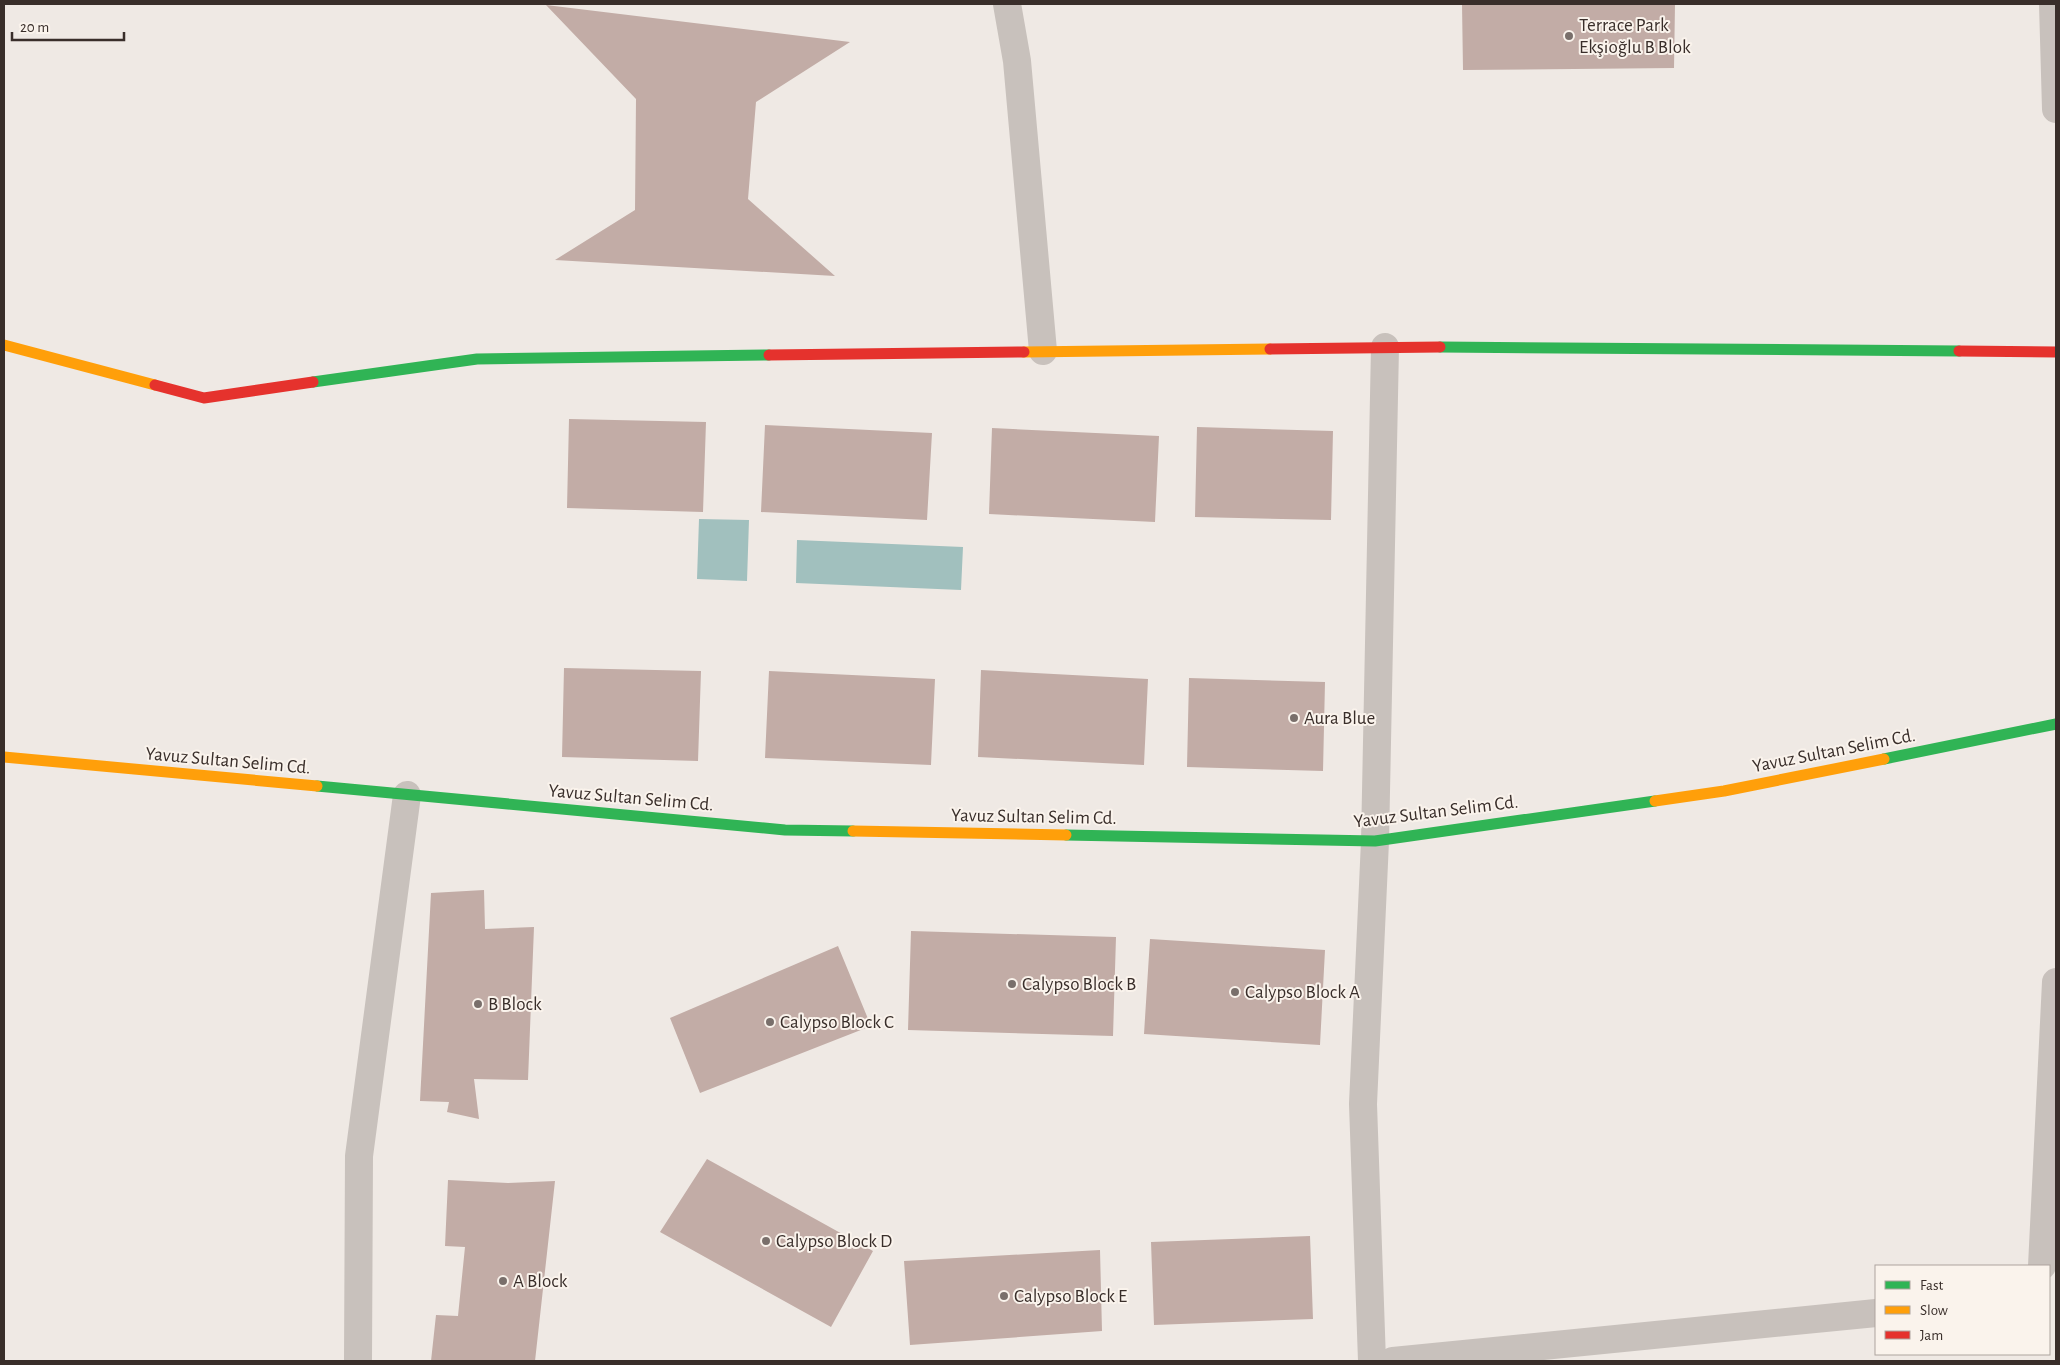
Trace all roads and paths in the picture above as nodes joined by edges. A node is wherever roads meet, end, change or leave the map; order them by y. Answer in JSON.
{"nodes":[{"id":1,"x":1007,"y":4,"type":"edge"},
{"id":2,"x":2052,"y":4,"type":"edge"},
{"id":3,"x":2056,"y":109,"type":"edge"},
{"id":4,"x":4,"y":345,"type":"edge"},
{"id":5,"x":1384,"y":347,"type":"junction"},
{"id":6,"x":1043,"y":351,"type":"junction"},
{"id":7,"x":2056,"y":352,"type":"edge"},
{"id":8,"x":2056,"y":724,"type":"edge"},
{"id":9,"x":4,"y":757,"type":"edge"},
{"id":10,"x":407,"y":795,"type":"junction"},
{"id":11,"x":1375,"y":841,"type":"junction"},
{"id":12,"x":2056,"y":982,"type":"edge"},
{"id":13,"x":2042,"y":1265,"type":"edge"},
{"id":14,"x":1875,"y":1313,"type":"edge"},
{"id":15,"x":358,"y":1361,"type":"edge"},
{"id":16,"x":1372,"y":1361,"type":"edge"},
{"id":17,"x":1393,"y":1361,"type":"edge"}],
"edges":[{"from":1,"to":6,"type":"street"},
{"from":2,"to":3,"type":"street"},
{"from":4,"to":6,"type":"street"},
{"from":5,"to":6,"type":"street"},
{"from":5,"to":7,"type":"street"},
{"from":5,"to":11,"type":"street"},
{"from":8,"to":11,"type":"street","name":"Yavuz Sultan Selim Cd."},
{"from":9,"to":10,"type":"street","name":"Yavuz Sultan Selim Cd."},
{"from":10,"to":11,"type":"street","name":"Yavuz Sultan Selim Cd."},
{"from":10,"to":15,"type":"street"},
{"from":11,"to":16,"type":"street"},
{"from":12,"to":13,"type":"street"},
{"from":14,"to":17,"type":"street"}]}
